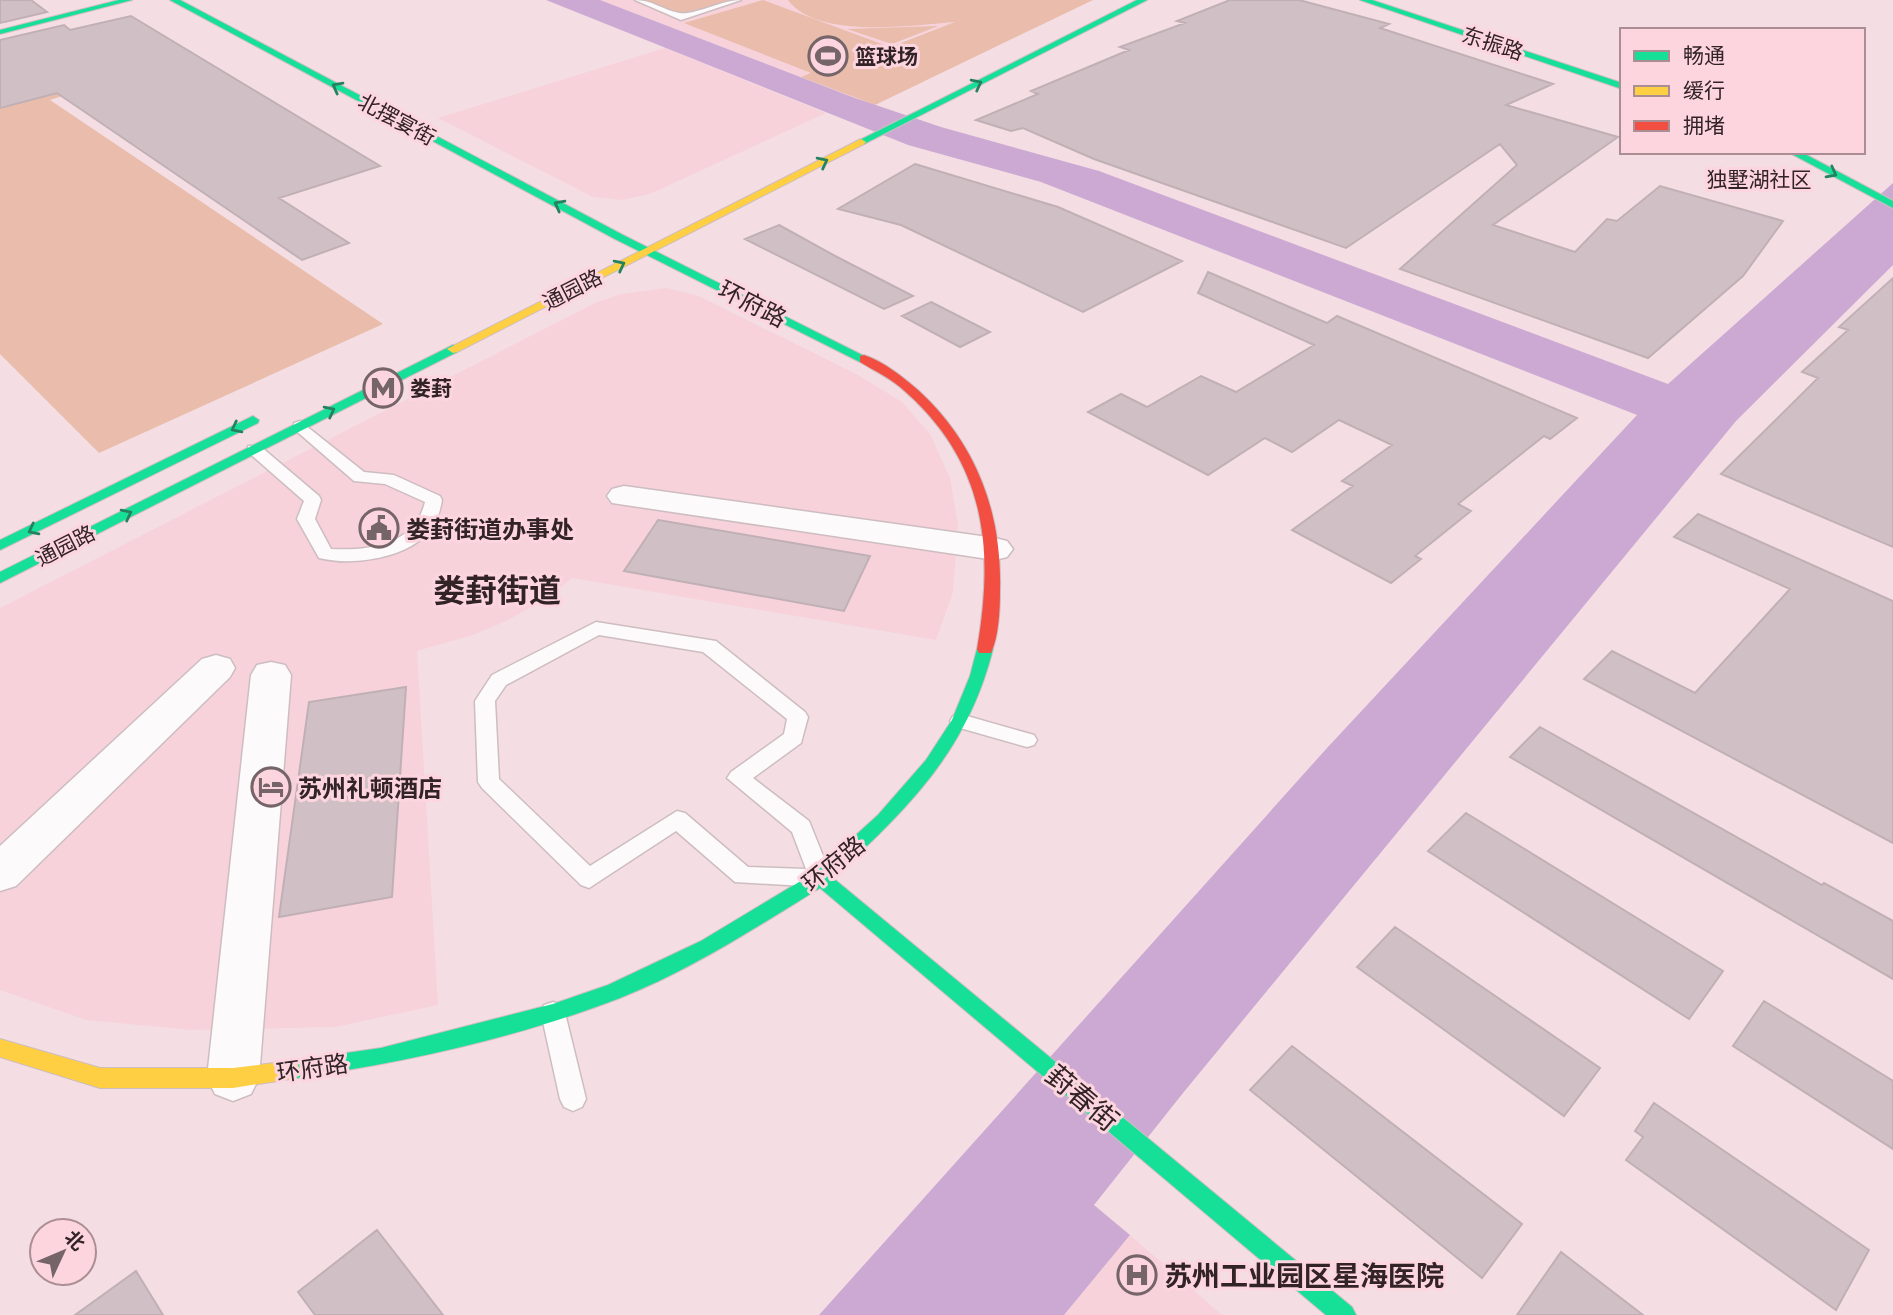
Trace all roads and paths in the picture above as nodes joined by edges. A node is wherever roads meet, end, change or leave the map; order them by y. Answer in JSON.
{"nodes":[{"id":1,"x":128,"y":0,"type":"edge"},
{"id":2,"x":174,"y":0,"type":"edge"},
{"id":3,"x":640,"y":0,"type":"edge"},
{"id":4,"x":736,"y":0,"type":"edge"},
{"id":5,"x":1143,"y":0,"type":"edge"},
{"id":6,"x":1364,"y":0,"type":"edge"},
{"id":7,"x":1399,"y":0,"type":"edge"},
{"id":8,"x":0,"y":32,"type":"edge"},
{"id":9,"x":1620,"y":72,"type":"edge"},
{"id":10,"x":1620,"y":85,"type":"edge"},
{"id":11,"x":1797,"y":154,"type":"edge"},
{"id":12,"x":1893,"y":205,"type":"edge"},
{"id":13,"x":643,"y":225,"type":"dead end"},
{"id":14,"x":613,"y":240,"type":"junction"},
{"id":15,"x":649,"y":250,"type":"junction"},
{"id":16,"x":271,"y":411,"type":"dead end"},
{"id":17,"x":300,"y":426,"type":"junction"},
{"id":18,"x":254,"y":449,"type":"junction"},
{"id":19,"x":624,"y":496,"type":"dead end"},
{"id":20,"x":0,"y":546,"type":"edge"},
{"id":21,"x":995,"y":549,"type":"junction"},
{"id":22,"x":0,"y":578,"type":"edge"},
{"id":23,"x":216,"y":668,"type":"dead end"},
{"id":24,"x":271,"y":675,"type":"dead end"},
{"id":25,"x":960,"y":721,"type":"junction"},
{"id":26,"x":1027,"y":740,"type":"dead end"},
{"id":27,"x":0,"y":873,"type":"edge"},
{"id":28,"x":821,"y":878,"type":"junction"},
{"id":29,"x":553,"y":1013,"type":"junction"},
{"id":30,"x":0,"y":1048,"type":"edge"},
{"id":31,"x":233,"y":1078,"type":"junction"},
{"id":32,"x":573,"y":1100,"type":"dead end"},
{"id":33,"x":1344,"y":1315,"type":"edge"}],
"edges":[{"from":1,"to":8,"type":"main road"},
{"from":14,"to":2,"type":"main road","name":"北摆宴街","one_way":true},
{"from":3,"to":4,"type":"lane"},
{"from":15,"to":5,"type":"main road","name":"通园路","one_way":true},
{"from":6,"to":10,"type":"main road","name":"东振路"},
{"from":7,"to":9,"type":"main road","name":"东振路"},
{"from":11,"to":12,"type":"main road","one_way":true},
{"from":13,"to":14,"type":"main road","name":"通园路"},
{"from":14,"to":15,"type":"main road","name":"环府路"},
{"from":17,"to":15,"type":"main road","name":"通园路","one_way":true},
{"from":15,"to":21,"type":"main road","name":"环府路"},
{"from":16,"to":20,"type":"main road","name":"通园路","one_way":true},
{"from":17,"to":18,"type":"main road","name":"通园路"},
{"from":17,"to":18,"type":"lane"},
{"from":22,"to":18,"type":"main road","name":"通园路","one_way":true},
{"from":19,"to":21,"type":"street"},
{"from":21,"to":25,"type":"main road","name":"环府路"},
{"from":23,"to":27,"type":"street"},
{"from":24,"to":31,"type":"street"},
{"from":25,"to":26,"type":"lane"},
{"from":25,"to":28,"type":"main road","name":"环府路"},
{"from":28,"to":28,"type":"lane"},
{"from":28,"to":29,"type":"main road","name":"环府路"},
{"from":28,"to":33,"type":"main road","name":"葑春街"},
{"from":29,"to":31,"type":"main road","name":"环府路"},
{"from":29,"to":32,"type":"lane"},
{"from":30,"to":31,"type":"main road","name":"环府路"}]}
